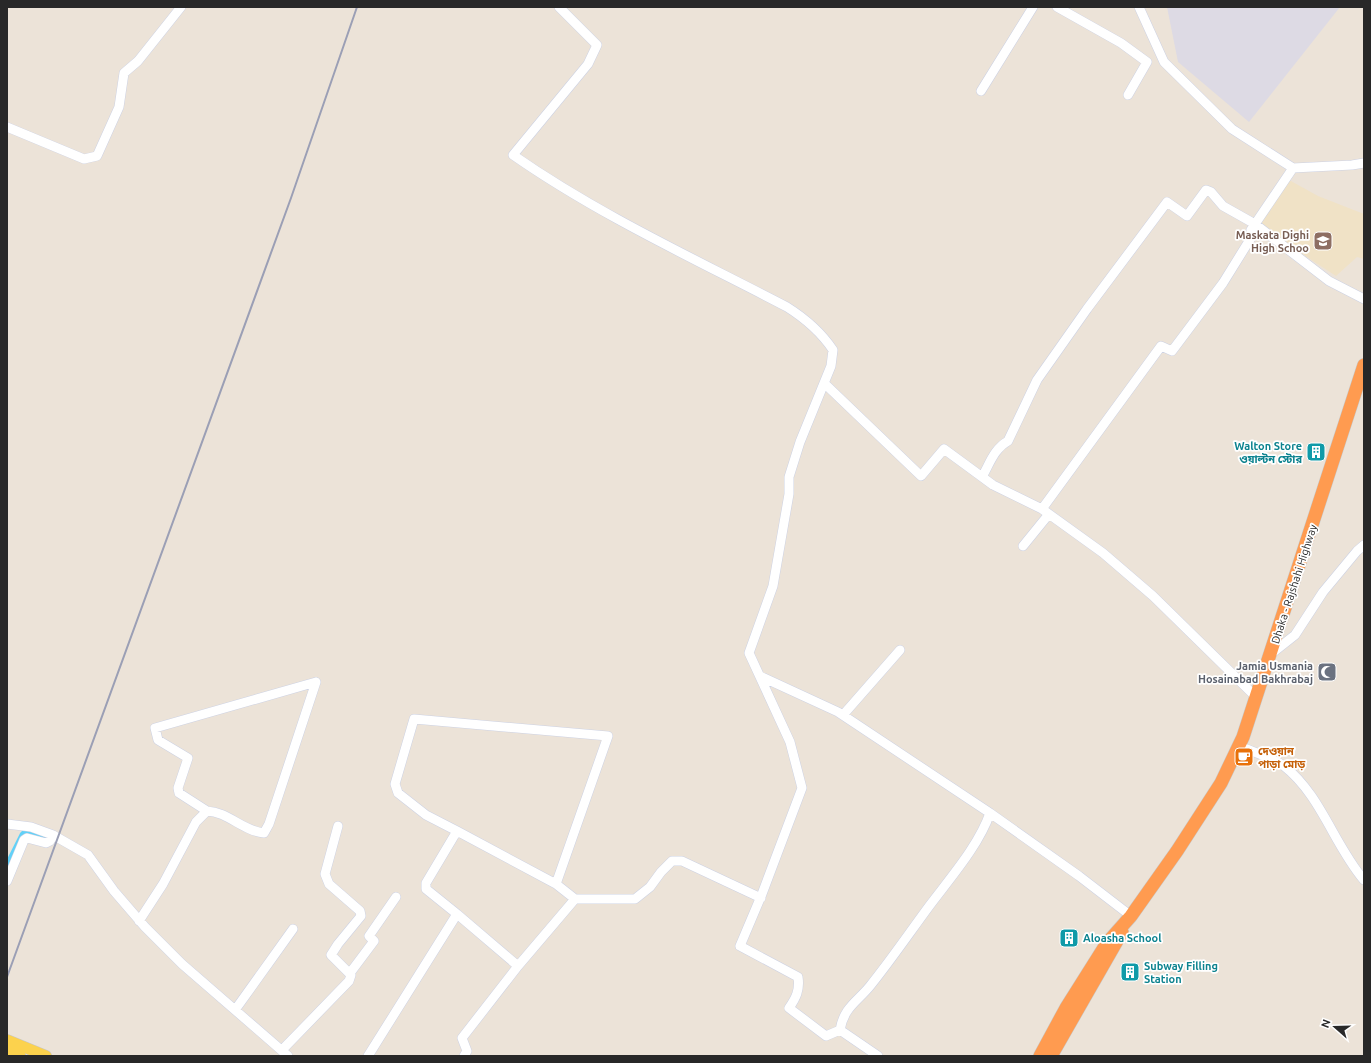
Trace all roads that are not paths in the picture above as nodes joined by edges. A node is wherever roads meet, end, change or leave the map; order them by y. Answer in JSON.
{"nodes":[{"id":1,"x":181,"y":7,"type":"edge"},
{"id":2,"x":559,"y":7,"type":"edge"},
{"id":3,"x":1032,"y":7,"type":"edge"},
{"id":4,"x":1057,"y":7,"type":"edge"},
{"id":5,"x":1139,"y":7,"type":"edge"},
{"id":6,"x":1162,"y":59,"type":"junction"},
{"id":7,"x":1147,"y":62,"type":"junction"},
{"id":8,"x":981,"y":91,"type":"dead end"},
{"id":9,"x":1128,"y":95,"type":"dead end"},
{"id":10,"x":7,"y":127,"type":"edge"},
{"id":11,"x":1364,"y":163,"type":"edge"},
{"id":12,"x":1293,"y":168,"type":"junction"},
{"id":13,"x":1255,"y":224,"type":"junction"},
{"id":14,"x":1364,"y":299,"type":"edge"},
{"id":15,"x":1364,"y":365,"type":"edge"},
{"id":16,"x":824,"y":383,"type":"junction"},
{"id":17,"x":982,"y":477,"type":"junction"},
{"id":18,"x":1045,"y":511,"type":"junction"},
{"id":19,"x":1364,"y":545,"type":"edge"},
{"id":20,"x":1024,"y":546,"type":"dead end"},
{"id":21,"x":900,"y":650,"type":"dead end"},
{"id":22,"x":1271,"y":654,"type":"junction"},
{"id":23,"x":760,"y":676,"type":"junction"},
{"id":24,"x":1257,"y":698,"type":"junction"},
{"id":25,"x":843,"y":715,"type":"junction"},
{"id":26,"x":1239,"y":746,"type":"junction"},
{"id":27,"x":207,"y":811,"type":"junction"},
{"id":28,"x":990,"y":812,"type":"junction"},
{"id":29,"x":7,"y":824,"type":"edge"},
{"id":30,"x":338,"y":826,"type":"dead end"},
{"id":31,"x":457,"y":831,"type":"junction"},
{"id":32,"x":53,"y":835,"type":"junction"},
{"id":33,"x":1364,"y":880,"type":"edge"},
{"id":34,"x":7,"y":881,"type":"edge"},
{"id":35,"x":556,"y":884,"type":"junction"},
{"id":36,"x":396,"y":897,"type":"dead end"},
{"id":37,"x":761,"y":898,"type":"junction"},
{"id":38,"x":575,"y":899,"type":"junction"},
{"id":39,"x":457,"y":914,"type":"junction"},
{"id":40,"x":1130,"y":916,"type":"junction"},
{"id":41,"x":139,"y":921,"type":"junction"},
{"id":42,"x":293,"y":929,"type":"dead end"},
{"id":43,"x":518,"y":966,"type":"junction"},
{"id":44,"x":350,"y":973,"type":"junction"},
{"id":45,"x":235,"y":1010,"type":"junction"},
{"id":46,"x":840,"y":1030,"type":"junction"},
{"id":47,"x":7,"y":1040,"type":"edge"},
{"id":48,"x":7,"y":1050,"type":"edge"},
{"id":49,"x":285,"y":1053,"type":"edge"},
{"id":50,"x":20,"y":1056,"type":"edge"},
{"id":51,"x":46,"y":1056,"type":"edge"},
{"id":52,"x":368,"y":1056,"type":"edge"},
{"id":53,"x":464,"y":1056,"type":"edge"},
{"id":54,"x":878,"y":1056,"type":"edge"},
{"id":55,"x":1040,"y":1056,"type":"edge"},
{"id":56,"x":1051,"y":1056,"type":"edge"}],
"edges":[{"from":1,"to":10,"type":"street"},
{"from":2,"to":16,"type":"street"},
{"from":3,"to":8,"type":"street"},
{"from":4,"to":7,"type":"street"},
{"from":5,"to":6,"type":"street"},
{"from":6,"to":7,"type":"street"},
{"from":6,"to":12,"type":"street"},
{"from":7,"to":9,"type":"street"},
{"from":11,"to":12,"type":"street"},
{"from":12,"to":13,"type":"street"},
{"from":13,"to":14,"type":"street"},
{"from":13,"to":17,"type":"street"},
{"from":13,"to":18,"type":"street"},
{"from":15,"to":22,"type":"highway","name":"Dhaka - Rajshahi Highway"},
{"from":16,"to":17,"type":"street"},
{"from":16,"to":23,"type":"street"},
{"from":17,"to":18,"type":"street"},
{"from":18,"to":20,"type":"street"},
{"from":18,"to":24,"type":"street"},
{"from":19,"to":22,"type":"street"},
{"from":21,"to":25,"type":"street"},
{"from":22,"to":24,"type":"highway","name":"Dhaka - Rajshahi Highway"},
{"from":23,"to":25,"type":"street"},
{"from":23,"to":37,"type":"street"},
{"from":24,"to":26,"type":"highway","name":"Dhaka - Rajshahi Highway"},
{"from":25,"to":28,"type":"street"},
{"from":26,"to":33,"type":"street"},
{"from":26,"to":40,"type":"highway","name":"Dhaka - Rajshahi Highway"},
{"from":27,"to":27,"type":"street"},
{"from":27,"to":41,"type":"street"},
{"from":28,"to":40,"type":"street"},
{"from":28,"to":46,"type":"street"},
{"from":29,"to":32,"type":"street"},
{"from":30,"to":44,"type":"street"},
{"from":31,"to":35,"type":"street"},
{"from":31,"to":35,"type":"street"},
{"from":31,"to":39,"type":"street"},
{"from":32,"to":34,"type":"street"},
{"from":32,"to":41,"type":"street"},
{"from":35,"to":38,"type":"street"},
{"from":36,"to":44,"type":"street"},
{"from":37,"to":38,"type":"street"},
{"from":37,"to":46,"type":"street"},
{"from":38,"to":43,"type":"street"},
{"from":39,"to":43,"type":"street"},
{"from":39,"to":52,"type":"street"},
{"from":40,"to":55,"type":"highway","name":"Dhaka - Rajshahi Highway"},
{"from":40,"to":56,"type":"highway","name":"Dhaka - Rajshahi Highway"},
{"from":41,"to":45,"type":"street"},
{"from":42,"to":45,"type":"street"},
{"from":43,"to":53,"type":"street"},
{"from":44,"to":49,"type":"street"},
{"from":45,"to":49,"type":"street"},
{"from":46,"to":54,"type":"street"},
{"from":47,"to":51,"type":"main road"},
{"from":48,"to":50,"type":"main road"}]}
